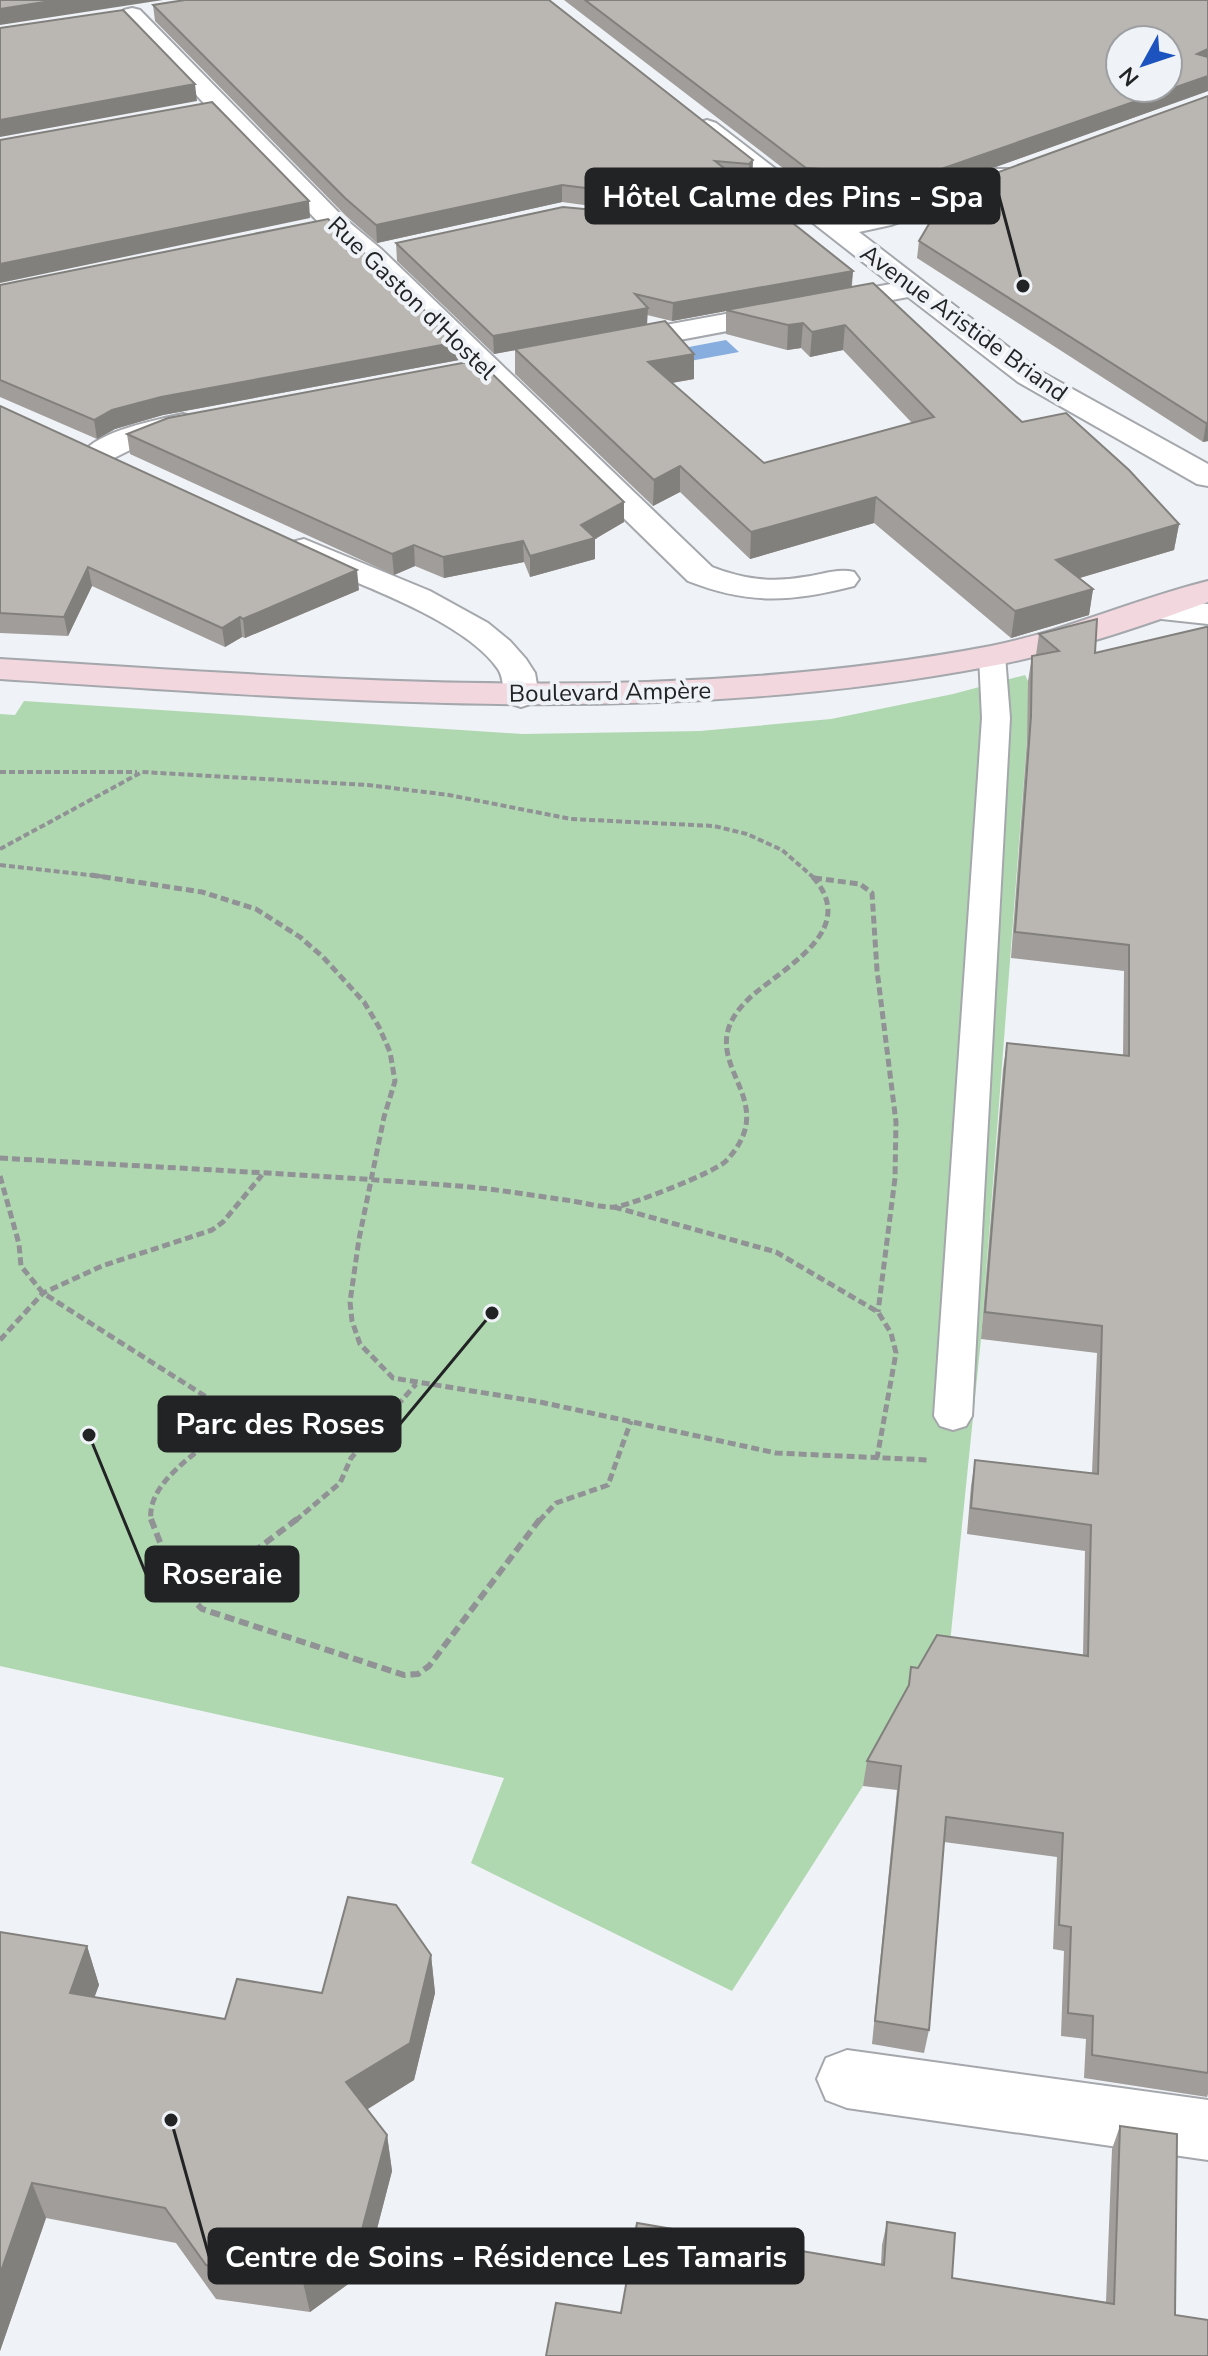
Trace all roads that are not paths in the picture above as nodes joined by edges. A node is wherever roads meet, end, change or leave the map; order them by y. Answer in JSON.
{"nodes":[{"id":1,"x":102,"y":20,"type":"edge"},
{"id":2,"x":219,"y":107,"type":"junction"},
{"id":3,"x":188,"y":113,"type":"edge"},
{"id":4,"x":691,"y":115,"type":"edge"},
{"id":5,"x":1030,"y":165,"type":"edge"},
{"id":6,"x":335,"y":224,"type":"junction"},
{"id":7,"x":836,"y":229,"type":"junction"},
{"id":8,"x":305,"y":231,"type":"edge"},
{"id":9,"x":401,"y":249,"type":"edge"},
{"id":10,"x":371,"y":255,"type":"junction"},
{"id":11,"x":913,"y":288,"type":"junction"},
{"id":12,"x":590,"y":348,"type":"edge"},
{"id":13,"x":514,"y":362,"type":"edge"},
{"id":14,"x":484,"y":367,"type":"junction"},
{"id":15,"x":454,"y":373,"type":"edge"},
{"id":16,"x":210,"y":418,"type":"edge"},
{"id":17,"x":97,"y":454,"type":"edge"},
{"id":18,"x":1208,"y":477,"type":"edge"},
{"id":19,"x":282,"y":539,"type":"edge"},
{"id":20,"x":842,"y":579,"type":"dead end"},
{"id":21,"x":1208,"y":591,"type":"edge"},
{"id":22,"x":1155,"y":610,"type":"junction"},
{"id":23,"x":1208,"y":614,"type":"edge"},
{"id":24,"x":992,"y":656,"type":"junction"},
{"id":25,"x":0,"y":669,"type":"edge"},
{"id":26,"x":521,"y":696,"type":"junction"},
{"id":27,"x":953,"y":1416,"type":"dead end"},
{"id":28,"x":847,"y":2079,"type":"dead end"},
{"id":29,"x":1208,"y":2130,"type":"edge"}],
"edges":[{"from":1,"to":2,"type":"street","name":"Rue Gaston d'Hostel"},
{"from":2,"to":3,"type":"street"},
{"from":2,"to":6,"type":"street","name":"Rue Gaston d'Hostel"},
{"from":4,"to":7,"type":"street","name":"Avenue Aristide Briand"},
{"from":5,"to":7,"type":"street"},
{"from":6,"to":8,"type":"street"},
{"from":6,"to":10,"type":"street","name":"Rue Gaston d'Hostel"},
{"from":7,"to":11,"type":"street","name":"Avenue Aristide Briand"},
{"from":9,"to":10,"type":"street"},
{"from":10,"to":14,"type":"street","name":"Rue Gaston d'Hostel"},
{"from":11,"to":12,"type":"street"},
{"from":11,"to":18,"type":"street","name":"Avenue Aristide Briand"},
{"from":13,"to":14,"type":"street"},
{"from":14,"to":15,"type":"street"},
{"from":14,"to":20,"type":"street","name":"Rue Gaston d'Hostel"},
{"from":16,"to":17,"type":"street"},
{"from":19,"to":26,"type":"street"},
{"from":21,"to":22,"type":"street","name":"Boulevard Ampère"},
{"from":22,"to":23,"type":"street"},
{"from":22,"to":24,"type":"street","name":"Boulevard Ampère"},
{"from":24,"to":26,"type":"street","name":"Boulevard Ampère"},
{"from":24,"to":27,"type":"lane"},
{"from":25,"to":26,"type":"street","name":"Boulevard Ampère"},
{"from":28,"to":29,"type":"street"}]}
